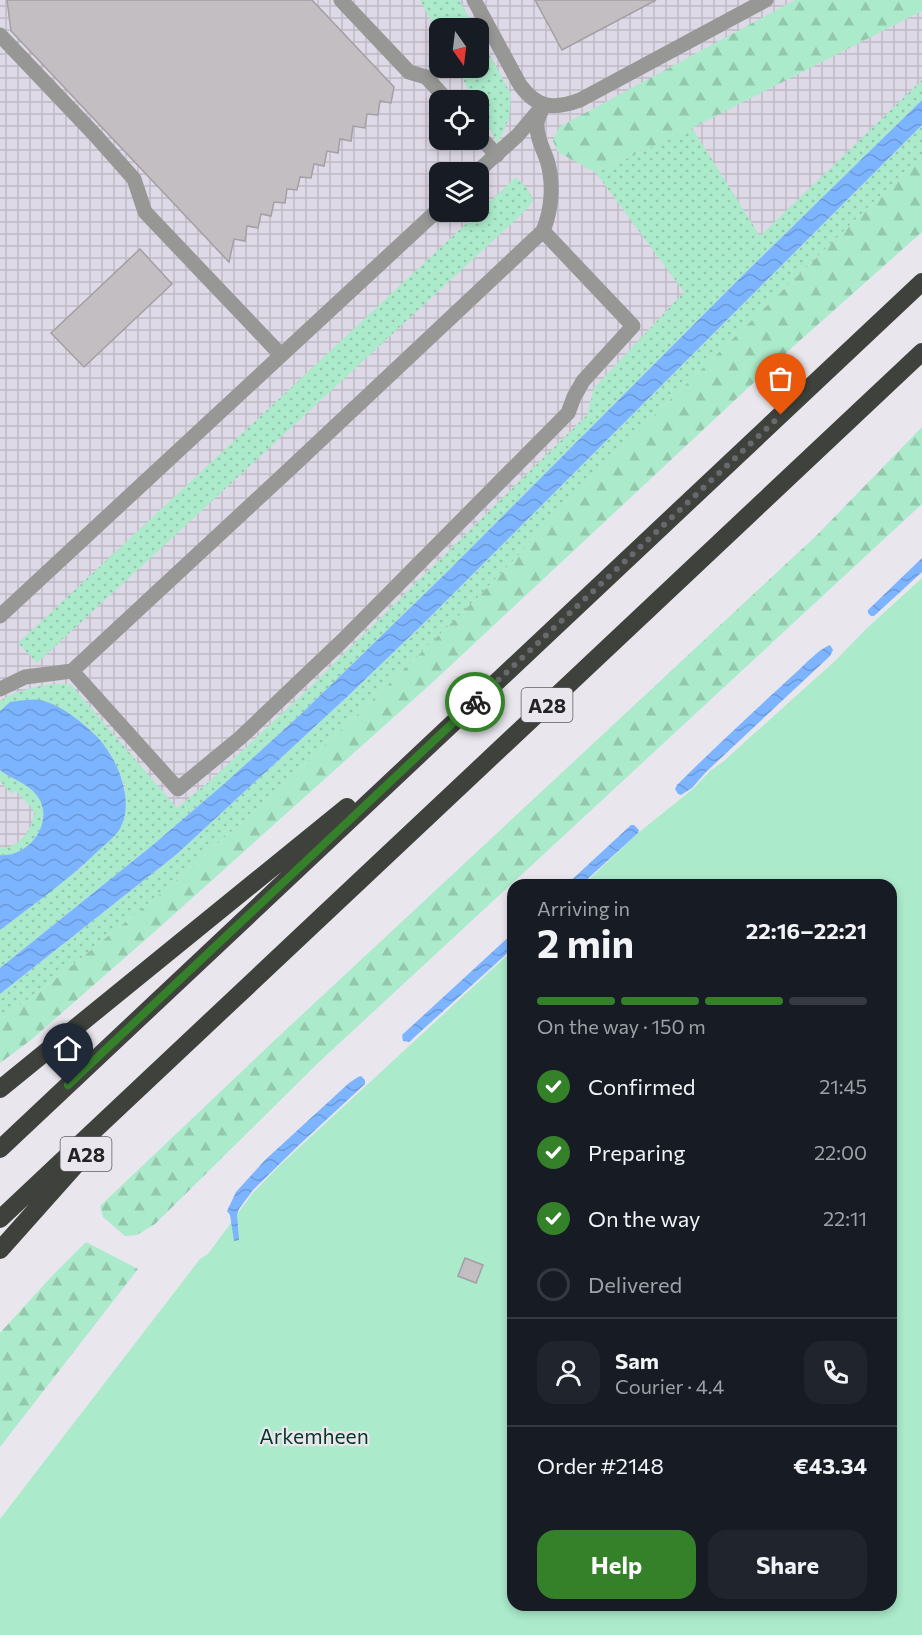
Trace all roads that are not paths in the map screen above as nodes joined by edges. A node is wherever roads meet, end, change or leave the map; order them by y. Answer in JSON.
{"nodes":[{"id":1,"x":341,"y":0,"type":"edge"},
{"id":2,"x":474,"y":0,"type":"edge"},
{"id":3,"x":766,"y":0,"type":"edge"},
{"id":4,"x":0,"y":35,"type":"edge"},
{"id":5,"x":438,"y":90,"type":"edge"},
{"id":6,"x":544,"y":105,"type":"junction"},
{"id":7,"x":489,"y":147,"type":"edge"},
{"id":8,"x":497,"y":155,"type":"junction"},
{"id":9,"x":489,"y":162,"type":"edge"},
{"id":10,"x":429,"y":218,"type":"edge"},
{"id":11,"x":543,"y":231,"type":"junction"},
{"id":12,"x":922,"y":282,"type":"edge"},
{"id":13,"x":922,"y":352,"type":"edge"},
{"id":14,"x":280,"y":354,"type":"junction"},
{"id":15,"x":0,"y":616,"type":"edge"},
{"id":16,"x":72,"y":671,"type":"junction"},
{"id":17,"x":0,"y":688,"type":"edge"},
{"id":18,"x":456,"y":720,"type":"junction"},
{"id":19,"x":171,"y":1058,"type":"junction"},
{"id":20,"x":0,"y":1089,"type":"edge"},
{"id":21,"x":0,"y":1149,"type":"edge"},
{"id":22,"x":0,"y":1219,"type":"edge"},
{"id":23,"x":0,"y":1250,"type":"edge"}],
"edges":[{"from":1,"to":5,"type":"street"},
{"from":2,"to":6,"type":"street"},
{"from":3,"to":6,"type":"street"},
{"from":4,"to":14,"type":"street"},
{"from":6,"to":8,"type":"street"},
{"from":6,"to":11,"type":"street"},
{"from":7,"to":8,"type":"street"},
{"from":8,"to":9,"type":"street"},
{"from":10,"to":14,"type":"street"},
{"from":11,"to":16,"type":"street"},
{"from":11,"to":16,"type":"street"},
{"from":12,"to":18,"type":"highway","number":"A28"},
{"from":13,"to":19,"type":"highway","number":"A28"},
{"from":14,"to":15,"type":"street"},
{"from":16,"to":17,"type":"street"},
{"from":18,"to":20,"type":"highway","number":"A28"},
{"from":18,"to":21,"type":"highway","number":"A28"},
{"from":19,"to":22,"type":"highway","number":"A28"},
{"from":19,"to":23,"type":"highway","number":"A28"}]}
